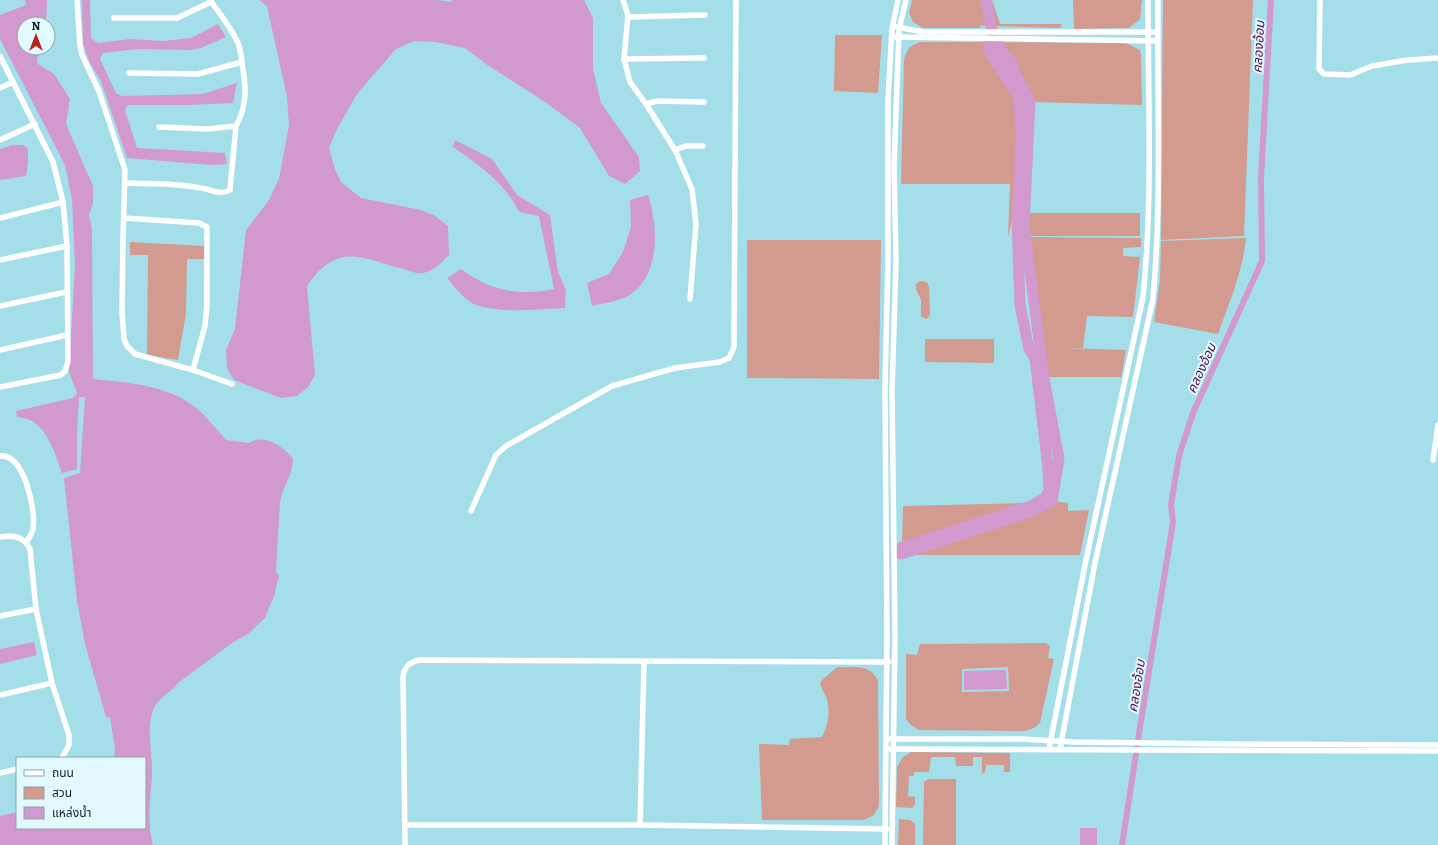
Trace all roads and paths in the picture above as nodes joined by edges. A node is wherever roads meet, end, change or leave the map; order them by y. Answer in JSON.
{"nodes":[{"id":1,"x":77,"y":0,"type":"edge"},
{"id":2,"x":623,"y":0,"type":"edge"},
{"id":3,"x":736,"y":0,"type":"edge"},
{"id":4,"x":898,"y":0,"type":"edge"},
{"id":5,"x":906,"y":0,"type":"edge"},
{"id":6,"x":1148,"y":0,"type":"edge"},
{"id":7,"x":1158,"y":0,"type":"edge"},
{"id":8,"x":1320,"y":0,"type":"edge"},
{"id":9,"x":211,"y":1,"type":"edge"},
{"id":10,"x":705,"y":15,"type":"dead end"},
{"id":11,"x":628,"y":17,"type":"junction"},
{"id":12,"x":114,"y":18,"type":"dead end"},
{"id":13,"x":892,"y":26,"type":"junction"},
{"id":14,"x":900,"y":27,"type":"junction"},
{"id":15,"x":1158,"y":32,"type":"junction"},
{"id":16,"x":1148,"y":33,"type":"junction"},
{"id":17,"x":986,"y":35,"type":"junction"},
{"id":18,"x":1004,"y":35,"type":"junction"},
{"id":19,"x":891,"y":37,"type":"junction"},
{"id":20,"x":899,"y":38,"type":"junction"},
{"id":21,"x":1148,"y":41,"type":"junction"},
{"id":22,"x":1158,"y":41,"type":"junction"},
{"id":23,"x":0,"y":56,"type":"edge"},
{"id":24,"x":704,"y":58,"type":"dead end"},
{"id":25,"x":1438,"y":58,"type":"edge"},
{"id":26,"x":624,"y":59,"type":"junction"},
{"id":27,"x":242,"y":62,"type":"junction"},
{"id":28,"x":130,"y":73,"type":"dead end"},
{"id":29,"x":13,"y":82,"type":"junction"},
{"id":30,"x":0,"y":88,"type":"edge"},
{"id":31,"x":704,"y":102,"type":"dead end"},
{"id":32,"x":646,"y":104,"type":"junction"},
{"id":33,"x":35,"y":124,"type":"junction"},
{"id":34,"x":236,"y":126,"type":"junction"},
{"id":35,"x":159,"y":127,"type":"dead end"},
{"id":36,"x":0,"y":140,"type":"edge"},
{"id":37,"x":703,"y":146,"type":"dead end"},
{"id":38,"x":675,"y":150,"type":"junction"},
{"id":39,"x":125,"y":183,"type":"junction"},
{"id":40,"x":63,"y":202,"type":"junction"},
{"id":41,"x":0,"y":218,"type":"edge"},
{"id":42,"x":124,"y":218,"type":"junction"},
{"id":43,"x":66,"y":246,"type":"junction"},
{"id":44,"x":0,"y":260,"type":"edge"},
{"id":45,"x":66,"y":292,"type":"junction"},
{"id":46,"x":690,"y":299,"type":"dead end"},
{"id":47,"x":0,"y":306,"type":"edge"},
{"id":48,"x":67,"y":335,"type":"junction"},
{"id":49,"x":0,"y":350,"type":"edge"},
{"id":50,"x":193,"y":370,"type":"junction"},
{"id":51,"x":232,"y":384,"type":"dead end"},
{"id":52,"x":0,"y":388,"type":"edge"},
{"id":53,"x":1438,"y":425,"type":"edge"},
{"id":54,"x":0,"y":456,"type":"edge"},
{"id":55,"x":1433,"y":460,"type":"dead end"},
{"id":56,"x":471,"y":511,"type":"dead end"},
{"id":57,"x":0,"y":537,"type":"edge"},
{"id":58,"x":26,"y":542,"type":"junction"},
{"id":59,"x":36,"y":609,"type":"junction"},
{"id":60,"x":0,"y":616,"type":"edge"},
{"id":61,"x":644,"y":662,"type":"junction"},
{"id":62,"x":887,"y":662,"type":"junction"},
{"id":63,"x":894,"y":662,"type":"junction"},
{"id":64,"x":52,"y":683,"type":"junction"},
{"id":65,"x":0,"y":695,"type":"edge"},
{"id":66,"x":886,"y":739,"type":"junction"},
{"id":67,"x":894,"y":739,"type":"junction"},
{"id":68,"x":1051,"y":740,"type":"junction"},
{"id":69,"x":1061,"y":740,"type":"junction"},
{"id":70,"x":1438,"y":745,"type":"edge"},
{"id":71,"x":886,"y":749,"type":"junction"},
{"id":72,"x":894,"y":749,"type":"junction"},
{"id":73,"x":1049,"y":749,"type":"junction"},
{"id":74,"x":1060,"y":750,"type":"junction"},
{"id":75,"x":1438,"y":751,"type":"edge"},
{"id":76,"x":63,"y":757,"type":"edge"},
{"id":77,"x":16,"y":769,"type":"edge"},
{"id":78,"x":0,"y":773,"type":"edge"},
{"id":79,"x":405,"y":825,"type":"junction"},
{"id":80,"x":640,"y":825,"type":"junction"},
{"id":81,"x":885,"y":829,"type":"junction"},
{"id":82,"x":893,"y":829,"type":"junction"},
{"id":83,"x":405,"y":845,"type":"edge"},
{"id":84,"x":885,"y":845,"type":"edge"},
{"id":85,"x":892,"y":845,"type":"edge"}],
"edges":[{"from":1,"to":39,"type":"street"},
{"from":2,"to":11,"type":"street"},
{"from":3,"to":56,"type":"street"},
{"from":4,"to":13,"type":"street"},
{"from":5,"to":14,"type":"street"},
{"from":6,"to":16,"type":"street"},
{"from":7,"to":15,"type":"street"},
{"from":8,"to":25,"type":"street"},
{"from":9,"to":12,"type":"street"},
{"from":9,"to":27,"type":"street"},
{"from":10,"to":11,"type":"street"},
{"from":11,"to":26,"type":"street"},
{"from":13,"to":14,"type":"street"},
{"from":13,"to":19,"type":"street"},
{"from":14,"to":17,"type":"street"},
{"from":14,"to":20,"type":"street"},
{"from":15,"to":16,"type":"street"},
{"from":15,"to":22,"type":"street"},
{"from":16,"to":18,"type":"street"},
{"from":16,"to":21,"type":"street"},
{"from":17,"to":18,"type":"street"},
{"from":17,"to":20,"type":"street"},
{"from":18,"to":21,"type":"street"},
{"from":19,"to":20,"type":"street"},
{"from":19,"to":62,"type":"street"},
{"from":20,"to":63,"type":"street"},
{"from":21,"to":22,"type":"street"},
{"from":21,"to":68,"type":"street"},
{"from":22,"to":69,"type":"street"},
{"from":23,"to":29,"type":"street"},
{"from":24,"to":26,"type":"street"},
{"from":26,"to":32,"type":"street"},
{"from":27,"to":28,"type":"street"},
{"from":27,"to":34,"type":"street"},
{"from":29,"to":30,"type":"street"},
{"from":29,"to":33,"type":"street"},
{"from":31,"to":32,"type":"street"},
{"from":32,"to":38,"type":"street"},
{"from":33,"to":36,"type":"street"},
{"from":33,"to":40,"type":"street"},
{"from":34,"to":35,"type":"street"},
{"from":34,"to":39,"type":"street"},
{"from":37,"to":38,"type":"street"},
{"from":38,"to":46,"type":"street"},
{"from":39,"to":42,"type":"street"},
{"from":40,"to":41,"type":"street"},
{"from":40,"to":43,"type":"street"},
{"from":42,"to":50,"type":"street"},
{"from":42,"to":50,"type":"street"},
{"from":43,"to":44,"type":"street"},
{"from":43,"to":45,"type":"street"},
{"from":45,"to":47,"type":"street"},
{"from":45,"to":48,"type":"street"},
{"from":48,"to":49,"type":"street"},
{"from":48,"to":52,"type":"street"},
{"from":50,"to":51,"type":"street"},
{"from":53,"to":55,"type":"street"},
{"from":54,"to":58,"type":"street"},
{"from":57,"to":58,"type":"street"},
{"from":58,"to":59,"type":"street"},
{"from":59,"to":60,"type":"street"},
{"from":59,"to":64,"type":"street"},
{"from":61,"to":62,"type":"street"},
{"from":61,"to":79,"type":"street"},
{"from":61,"to":80,"type":"street"},
{"from":62,"to":63,"type":"street"},
{"from":62,"to":66,"type":"street"},
{"from":63,"to":67,"type":"street"},
{"from":64,"to":65,"type":"street"},
{"from":64,"to":76,"type":"street"},
{"from":66,"to":67,"type":"street"},
{"from":66,"to":71,"type":"street"},
{"from":67,"to":68,"type":"street"},
{"from":67,"to":72,"type":"street"},
{"from":68,"to":69,"type":"street"},
{"from":68,"to":73,"type":"street"},
{"from":69,"to":70,"type":"street"},
{"from":69,"to":74,"type":"street"},
{"from":71,"to":72,"type":"street"},
{"from":71,"to":81,"type":"street"},
{"from":72,"to":73,"type":"street"},
{"from":72,"to":82,"type":"street"},
{"from":73,"to":74,"type":"street"},
{"from":74,"to":75,"type":"street"},
{"from":77,"to":78,"type":"street"},
{"from":79,"to":80,"type":"street"},
{"from":79,"to":83,"type":"street"},
{"from":80,"to":81,"type":"street"},
{"from":81,"to":82,"type":"street"},
{"from":81,"to":84,"type":"street"},
{"from":82,"to":85,"type":"street"}]}
